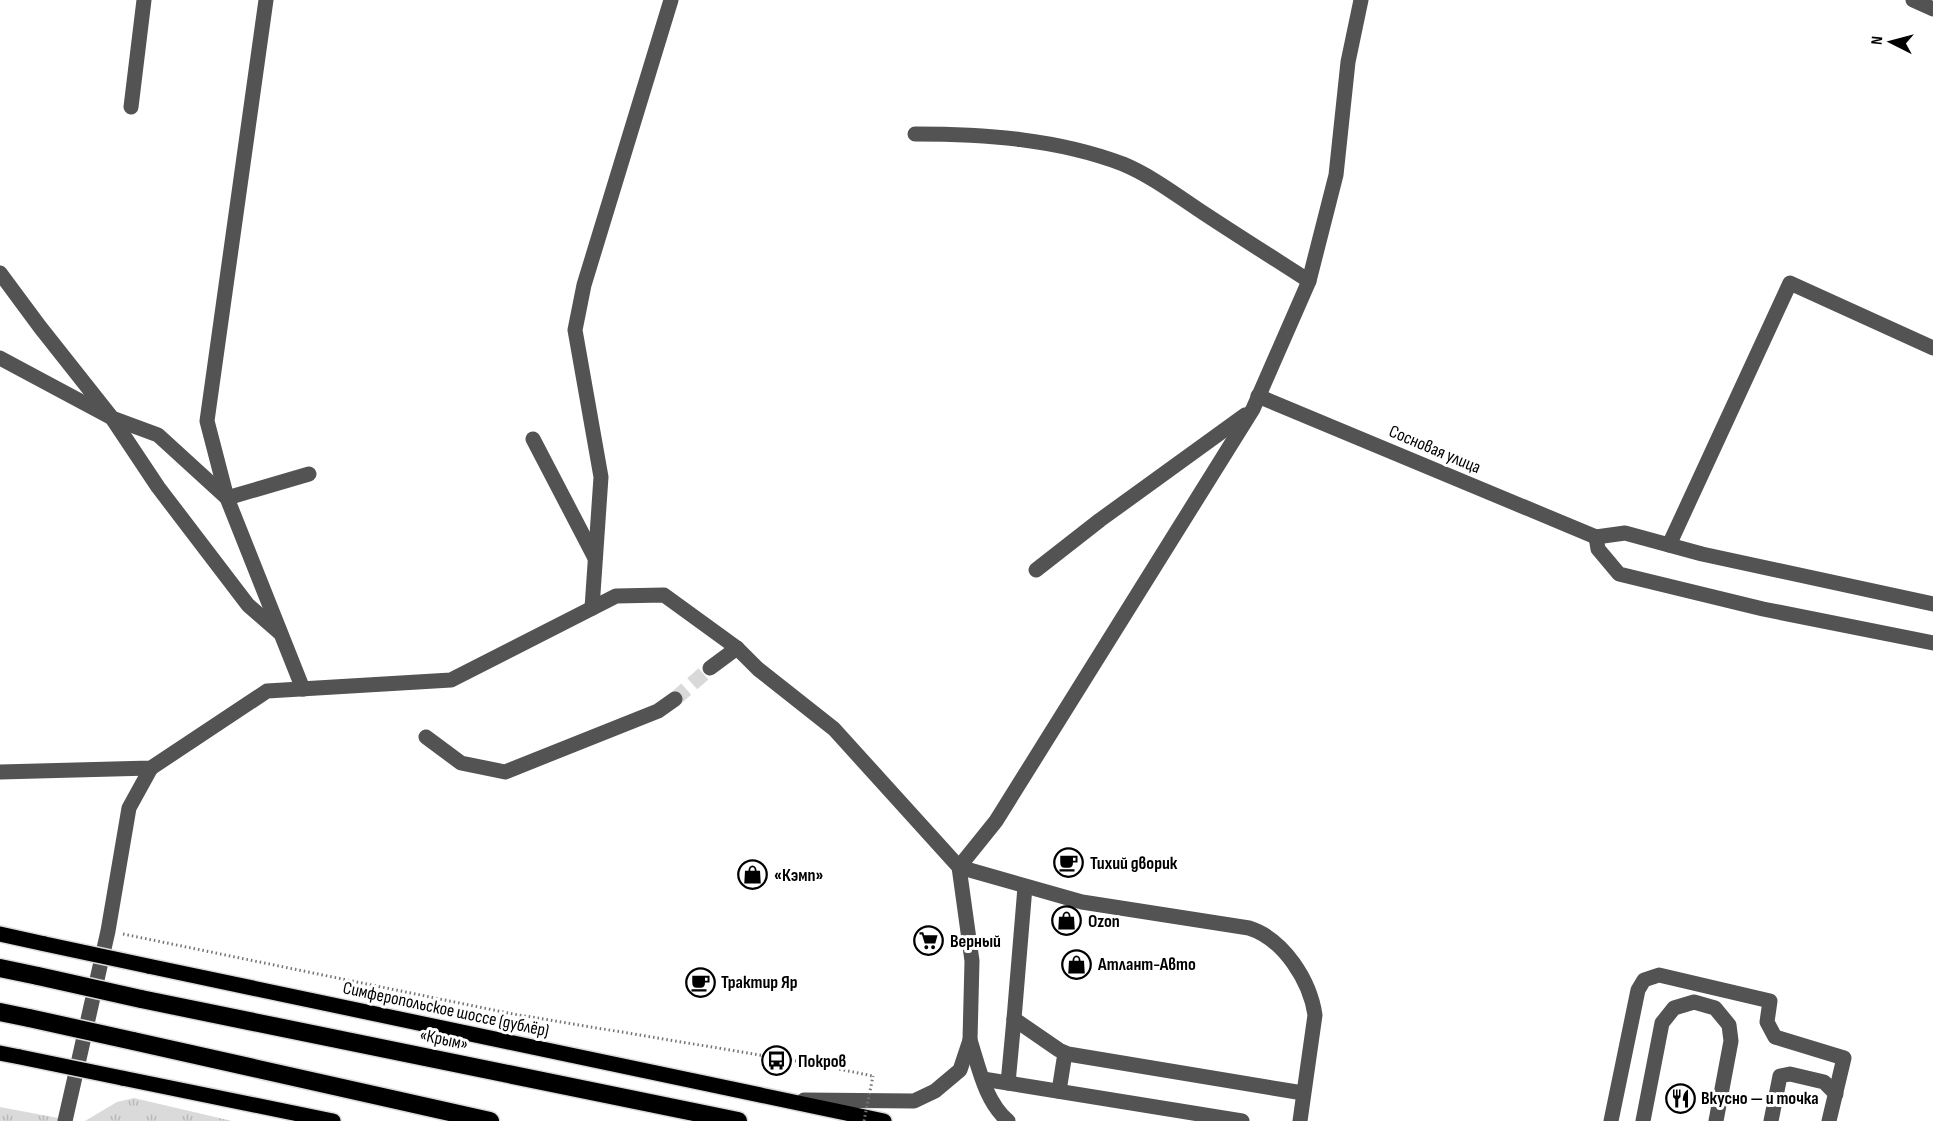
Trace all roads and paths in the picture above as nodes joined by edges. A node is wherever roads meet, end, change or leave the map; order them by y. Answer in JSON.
{"nodes":[{"id":1,"x":144,"y":0,"type":"edge"},
{"id":2,"x":266,"y":0,"type":"edge"},
{"id":3,"x":671,"y":0,"type":"edge"},
{"id":4,"x":1361,"y":0,"type":"edge"},
{"id":5,"x":1913,"y":0,"type":"edge"},
{"id":6,"x":1933,"y":9,"type":"edge"},
{"id":7,"x":131,"y":107,"type":"dead end"},
{"id":8,"x":915,"y":134,"type":"dead end"},
{"id":9,"x":0,"y":273,"type":"edge"},
{"id":10,"x":1309,"y":281,"type":"junction"},
{"id":11,"x":1933,"y":348,"type":"edge"},
{"id":12,"x":0,"y":358,"type":"edge"},
{"id":13,"x":1255,"y":403,"type":"junction"},
{"id":14,"x":112,"y":418,"type":"junction"},
{"id":15,"x":533,"y":439,"type":"dead end"},
{"id":16,"x":309,"y":474,"type":"dead end"},
{"id":17,"x":227,"y":498,"type":"junction"},
{"id":18,"x":1596,"y":537,"type":"junction"},
{"id":19,"x":1669,"y":545,"type":"junction"},
{"id":20,"x":595,"y":558,"type":"junction"},
{"id":21,"x":1036,"y":570,"type":"dead end"},
{"id":22,"x":1933,"y":604,"type":"edge"},
{"id":23,"x":592,"y":608,"type":"junction"},
{"id":24,"x":281,"y":634,"type":"junction"},
{"id":25,"x":1933,"y":643,"type":"edge"},
{"id":26,"x":737,"y":648,"type":"junction"},
{"id":27,"x":710,"y":668,"type":"tunnel mouth"},
{"id":28,"x":303,"y":688,"type":"junction"},
{"id":29,"x":675,"y":699,"type":"tunnel mouth"},
{"id":30,"x":426,"y":737,"type":"dead end"},
{"id":31,"x":151,"y":768,"type":"junction"},
{"id":32,"x":0,"y":772,"type":"edge"},
{"id":33,"x":959,"y":867,"type":"junction"},
{"id":34,"x":1025,"y":887,"type":"junction"},
{"id":35,"x":108,"y":932,"type":"junction"},
{"id":36,"x":0,"y":934,"type":"edge"},
{"id":37,"x":0,"y":968,"type":"edge"},
{"id":38,"x":0,"y":1012,"type":"edge"},
{"id":39,"x":1014,"y":1019,"type":"junction"},
{"id":40,"x":970,"y":1040,"type":"junction"},
{"id":41,"x":0,"y":1053,"type":"edge"},
{"id":42,"x":1065,"y":1053,"type":"junction"},
{"id":43,"x":983,"y":1079,"type":"junction"},
{"id":44,"x":1008,"y":1083,"type":"junction"},
{"id":45,"x":1059,"y":1091,"type":"junction"},
{"id":46,"x":1303,"y":1093,"type":"junction"},
{"id":47,"x":1836,"y":1094,"type":"junction"},
{"id":48,"x":782,"y":1100,"type":"junction"},
{"id":49,"x":65,"y":1121,"type":"edge"},
{"id":50,"x":333,"y":1121,"type":"edge"},
{"id":51,"x":490,"y":1121,"type":"edge"},
{"id":52,"x":738,"y":1121,"type":"edge"},
{"id":53,"x":864,"y":1121,"type":"edge"},
{"id":54,"x":884,"y":1121,"type":"edge"},
{"id":55,"x":1008,"y":1121,"type":"edge"},
{"id":56,"x":1242,"y":1121,"type":"edge"},
{"id":57,"x":1300,"y":1121,"type":"edge"},
{"id":58,"x":1611,"y":1121,"type":"edge"},
{"id":59,"x":1643,"y":1121,"type":"edge"},
{"id":60,"x":1716,"y":1121,"type":"edge"},
{"id":61,"x":1771,"y":1121,"type":"edge"},
{"id":62,"x":1829,"y":1121,"type":"edge"}],
"edges":[{"from":1,"to":7,"type":"street"},
{"from":2,"to":17,"type":"street"},
{"from":3,"to":20,"type":"street"},
{"from":4,"to":10,"type":"street"},
{"from":5,"to":6,"type":"street"},
{"from":8,"to":10,"type":"street"},
{"from":9,"to":14,"type":"street"},
{"from":10,"to":13,"type":"street"},
{"from":11,"to":19,"type":"street"},
{"from":12,"to":14,"type":"street"},
{"from":13,"to":18,"type":"street","name":"Сосновая улица"},
{"from":13,"to":21,"type":"street"},
{"from":13,"to":33,"type":"street"},
{"from":14,"to":17,"type":"street"},
{"from":14,"to":24,"type":"street"},
{"from":15,"to":20,"type":"street"},
{"from":16,"to":17,"type":"street"},
{"from":17,"to":24,"type":"street"},
{"from":18,"to":19,"type":"street"},
{"from":18,"to":25,"type":"street"},
{"from":19,"to":22,"type":"street"},
{"from":20,"to":23,"type":"street"},
{"from":23,"to":26,"type":"street"},
{"from":23,"to":28,"type":"street"},
{"from":24,"to":28,"type":"street"},
{"from":26,"to":27,"type":"street"},
{"from":26,"to":33,"type":"street"},
{"from":28,"to":31,"type":"street"},
{"from":29,"to":30,"type":"street"},
{"from":31,"to":32,"type":"street"},
{"from":31,"to":35,"type":"street"},
{"from":33,"to":34,"type":"street"},
{"from":33,"to":40,"type":"street"},
{"from":34,"to":39,"type":"street"},
{"from":34,"to":46,"type":"street"},
{"from":35,"to":49,"type":"street"},
{"from":35,"to":53,"type":"path","bridge":true},
{"from":36,"to":48,"type":"main road","name":"Симферопольское шоссе (дублёр)","bridge":true},
{"from":37,"to":52,"type":"highway","name":"«Крым»","bridge":true},
{"from":38,"to":51,"type":"highway","bridge":true},
{"from":39,"to":42,"type":"street"},
{"from":39,"to":44,"type":"street"},
{"from":40,"to":43,"type":"street"},
{"from":40,"to":48,"type":"street"},
{"from":41,"to":50,"type":"main road","bridge":true},
{"from":42,"to":45,"type":"street"},
{"from":42,"to":46,"type":"street"},
{"from":43,"to":44,"type":"street"},
{"from":43,"to":55,"type":"street"},
{"from":44,"to":45,"type":"street"},
{"from":45,"to":56,"type":"street"},
{"from":46,"to":57,"type":"street"},
{"from":47,"to":58,"type":"street"},
{"from":47,"to":61,"type":"street"},
{"from":47,"to":62,"type":"street"},
{"from":48,"to":54,"type":"main road","name":"Симферопольское шоссе (дублёр)"},
{"from":59,"to":60,"type":"street"}]}
